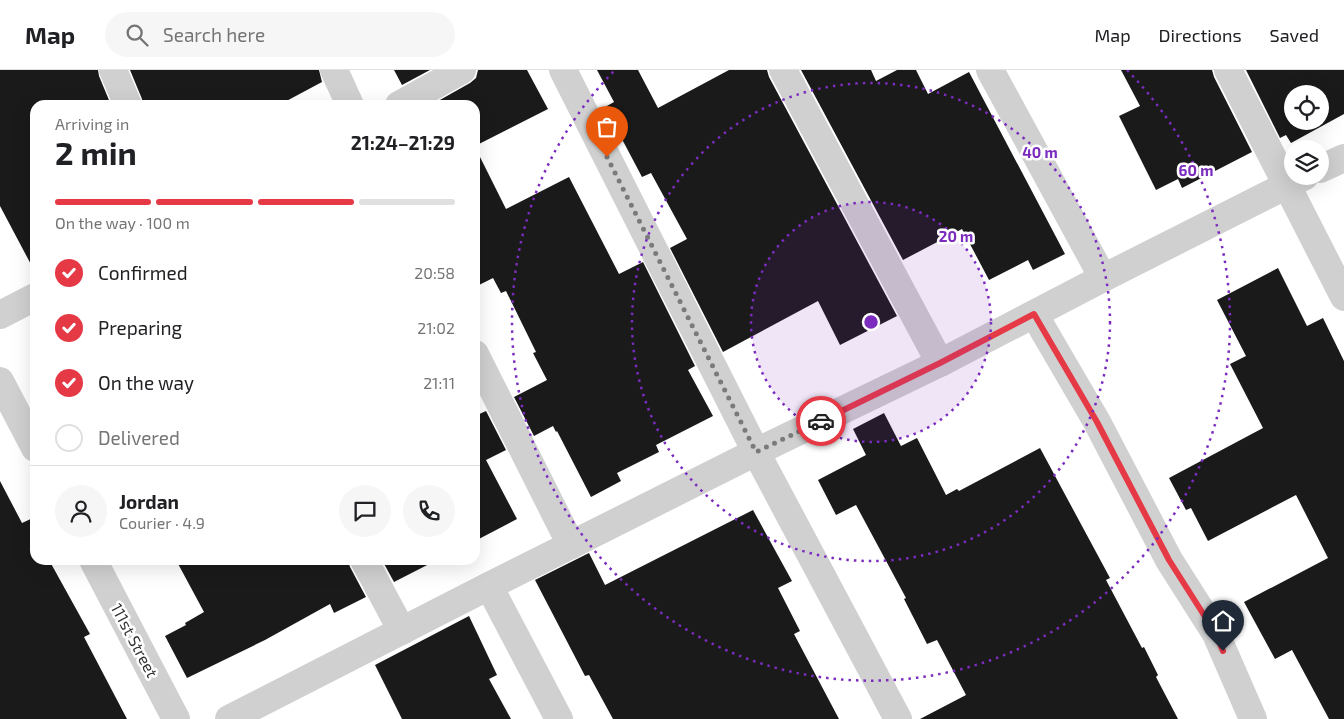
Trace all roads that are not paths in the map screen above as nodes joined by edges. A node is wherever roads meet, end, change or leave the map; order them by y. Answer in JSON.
{"nodes":[{"id":1,"x":112,"y":70,"type":"edge"},
{"id":2,"x":334,"y":70,"type":"edge"},
{"id":3,"x":462,"y":70,"type":"edge"},
{"id":4,"x":562,"y":70,"type":"edge"},
{"id":5,"x":783,"y":70,"type":"edge"},
{"id":6,"x":990,"y":70,"type":"edge"},
{"id":7,"x":1228,"y":70,"type":"edge"},
{"id":8,"x":126,"y":100,"type":"edge"},
{"id":9,"x":348,"y":100,"type":"edge"},
{"id":10,"x":408,"y":100,"type":"edge"},
{"id":11,"x":1344,"y":158,"type":"edge"},
{"id":12,"x":1284,"y":161,"type":"edge"},
{"id":13,"x":1329,"y":165,"type":"edge"},
{"id":14,"x":1288,"y":185,"type":"edge"},
{"id":15,"x":1298,"y":185,"type":"edge"},
{"id":16,"x":1103,"y":278,"type":"junction"},
{"id":17,"x":1344,"y":297,"type":"edge"},
{"id":18,"x":30,"y":300,"type":"edge"},
{"id":19,"x":1034,"y":314,"type":"junction"},
{"id":20,"x":0,"y":315,"type":"edge"},
{"id":21,"x":940,"y":363,"type":"junction"},
{"id":22,"x":480,"y":364,"type":"edge"},
{"id":23,"x":0,"y":382,"type":"edge"},
{"id":24,"x":30,"y":439,"type":"edge"},
{"id":25,"x":756,"y":452,"type":"junction"},
{"id":26,"x":571,"y":546,"type":"junction"},
{"id":27,"x":96,"y":565,"type":"edge"},
{"id":28,"x":367,"y":565,"type":"edge"},
{"id":29,"x":489,"y":586,"type":"junction"},
{"id":30,"x":402,"y":630,"type":"junction"},
{"id":31,"x":176,"y":719,"type":"edge"},
{"id":32,"x":229,"y":719,"type":"edge"},
{"id":33,"x":559,"y":719,"type":"edge"},
{"id":34,"x":898,"y":719,"type":"edge"},
{"id":35,"x":1253,"y":719,"type":"edge"}],
"edges":[{"from":1,"to":8,"type":"street"},
{"from":2,"to":9,"type":"street"},
{"from":3,"to":10,"type":"street"},
{"from":4,"to":25,"type":"street"},
{"from":5,"to":21,"type":"street"},
{"from":6,"to":16,"type":"street"},
{"from":7,"to":12,"type":"street"},
{"from":11,"to":13,"type":"street"},
{"from":14,"to":16,"type":"street"},
{"from":15,"to":17,"type":"street"},
{"from":16,"to":19,"type":"street"},
{"from":18,"to":20,"type":"street"},
{"from":19,"to":21,"type":"street"},
{"from":19,"to":35,"type":"street"},
{"from":21,"to":25,"type":"street"},
{"from":22,"to":26,"type":"street"},
{"from":23,"to":24,"type":"street"},
{"from":25,"to":26,"type":"street"},
{"from":25,"to":34,"type":"street"},
{"from":26,"to":29,"type":"street"},
{"from":27,"to":31,"type":"street","name":"111st Street"},
{"from":28,"to":30,"type":"street"},
{"from":29,"to":30,"type":"street"},
{"from":29,"to":33,"type":"street"},
{"from":30,"to":32,"type":"street"}]}
